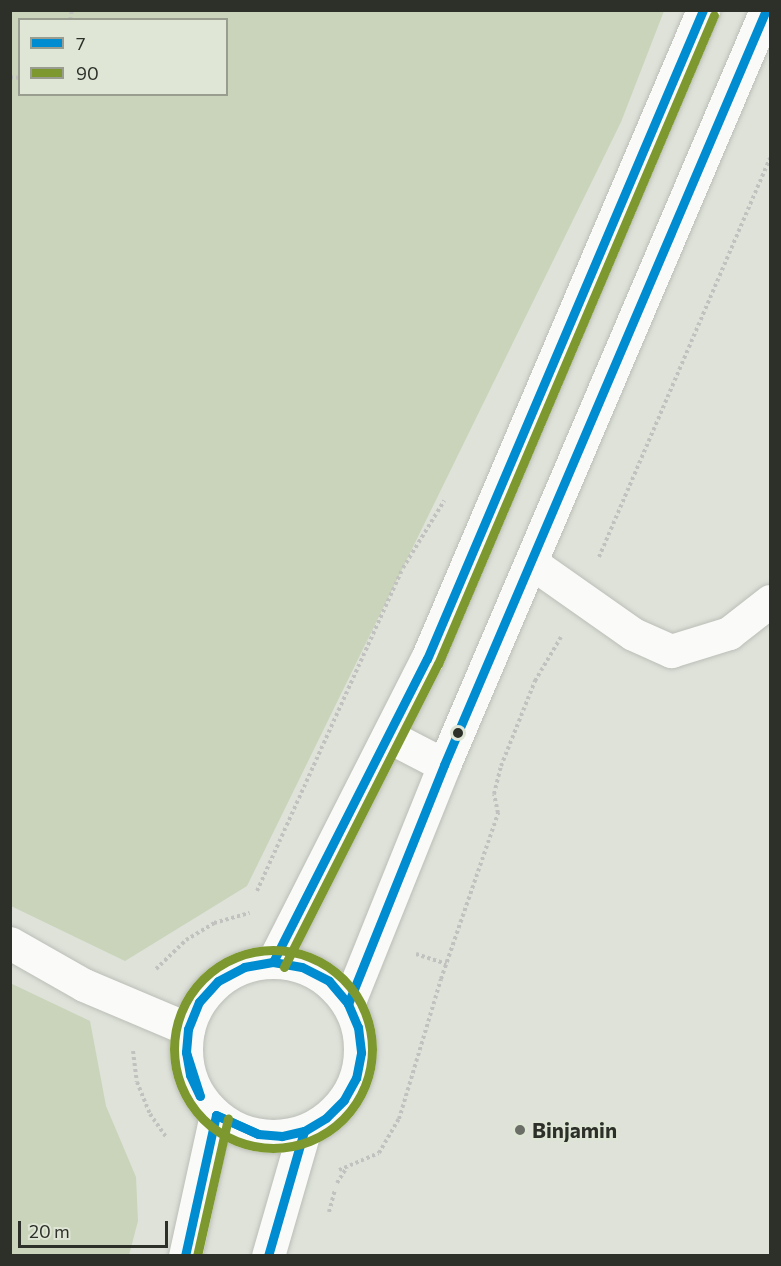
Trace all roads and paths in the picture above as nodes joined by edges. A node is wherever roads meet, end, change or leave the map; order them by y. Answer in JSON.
{"nodes":[{"id":1,"x":703,"y":10,"type":"edge"},
{"id":2,"x":766,"y":10,"type":"edge"},
{"id":3,"x":532,"y":563,"type":"junction"},
{"id":4,"x":771,"y":600,"type":"edge"},
{"id":5,"x":388,"y":736,"type":"junction"},
{"id":6,"x":444,"y":765,"type":"junction"},
{"id":7,"x":10,"y":943,"type":"edge"},
{"id":8,"x":273,"y":962,"type":"junction"},
{"id":9,"x":446,"y":964,"type":"dead end"},
{"id":10,"x":348,"y":1004,"type":"junction"},
{"id":11,"x":188,"y":1029,"type":"junction"},
{"id":12,"x":216,"y":1114,"type":"junction"},
{"id":13,"x":304,"y":1131,"type":"junction"},
{"id":14,"x":347,"y":1167,"type":"dead end"},
{"id":15,"x":185,"y":1256,"type":"edge"},
{"id":16,"x":268,"y":1256,"type":"edge"}],
"edges":[{"from":1,"to":5,"type":"street"},
{"from":2,"to":3,"type":"street"},
{"from":3,"to":4,"type":"street"},
{"from":3,"to":6,"type":"street"},
{"from":5,"to":6,"type":"street"},
{"from":5,"to":8,"type":"street"},
{"from":6,"to":10,"type":"street"},
{"from":7,"to":11,"type":"street"},
{"from":8,"to":10,"type":"street"},
{"from":8,"to":11,"type":"street"},
{"from":9,"to":14,"type":"path"},
{"from":10,"to":13,"type":"street"},
{"from":11,"to":12,"type":"street"},
{"from":12,"to":13,"type":"street"},
{"from":12,"to":15,"type":"street"},
{"from":13,"to":16,"type":"street"}]}
